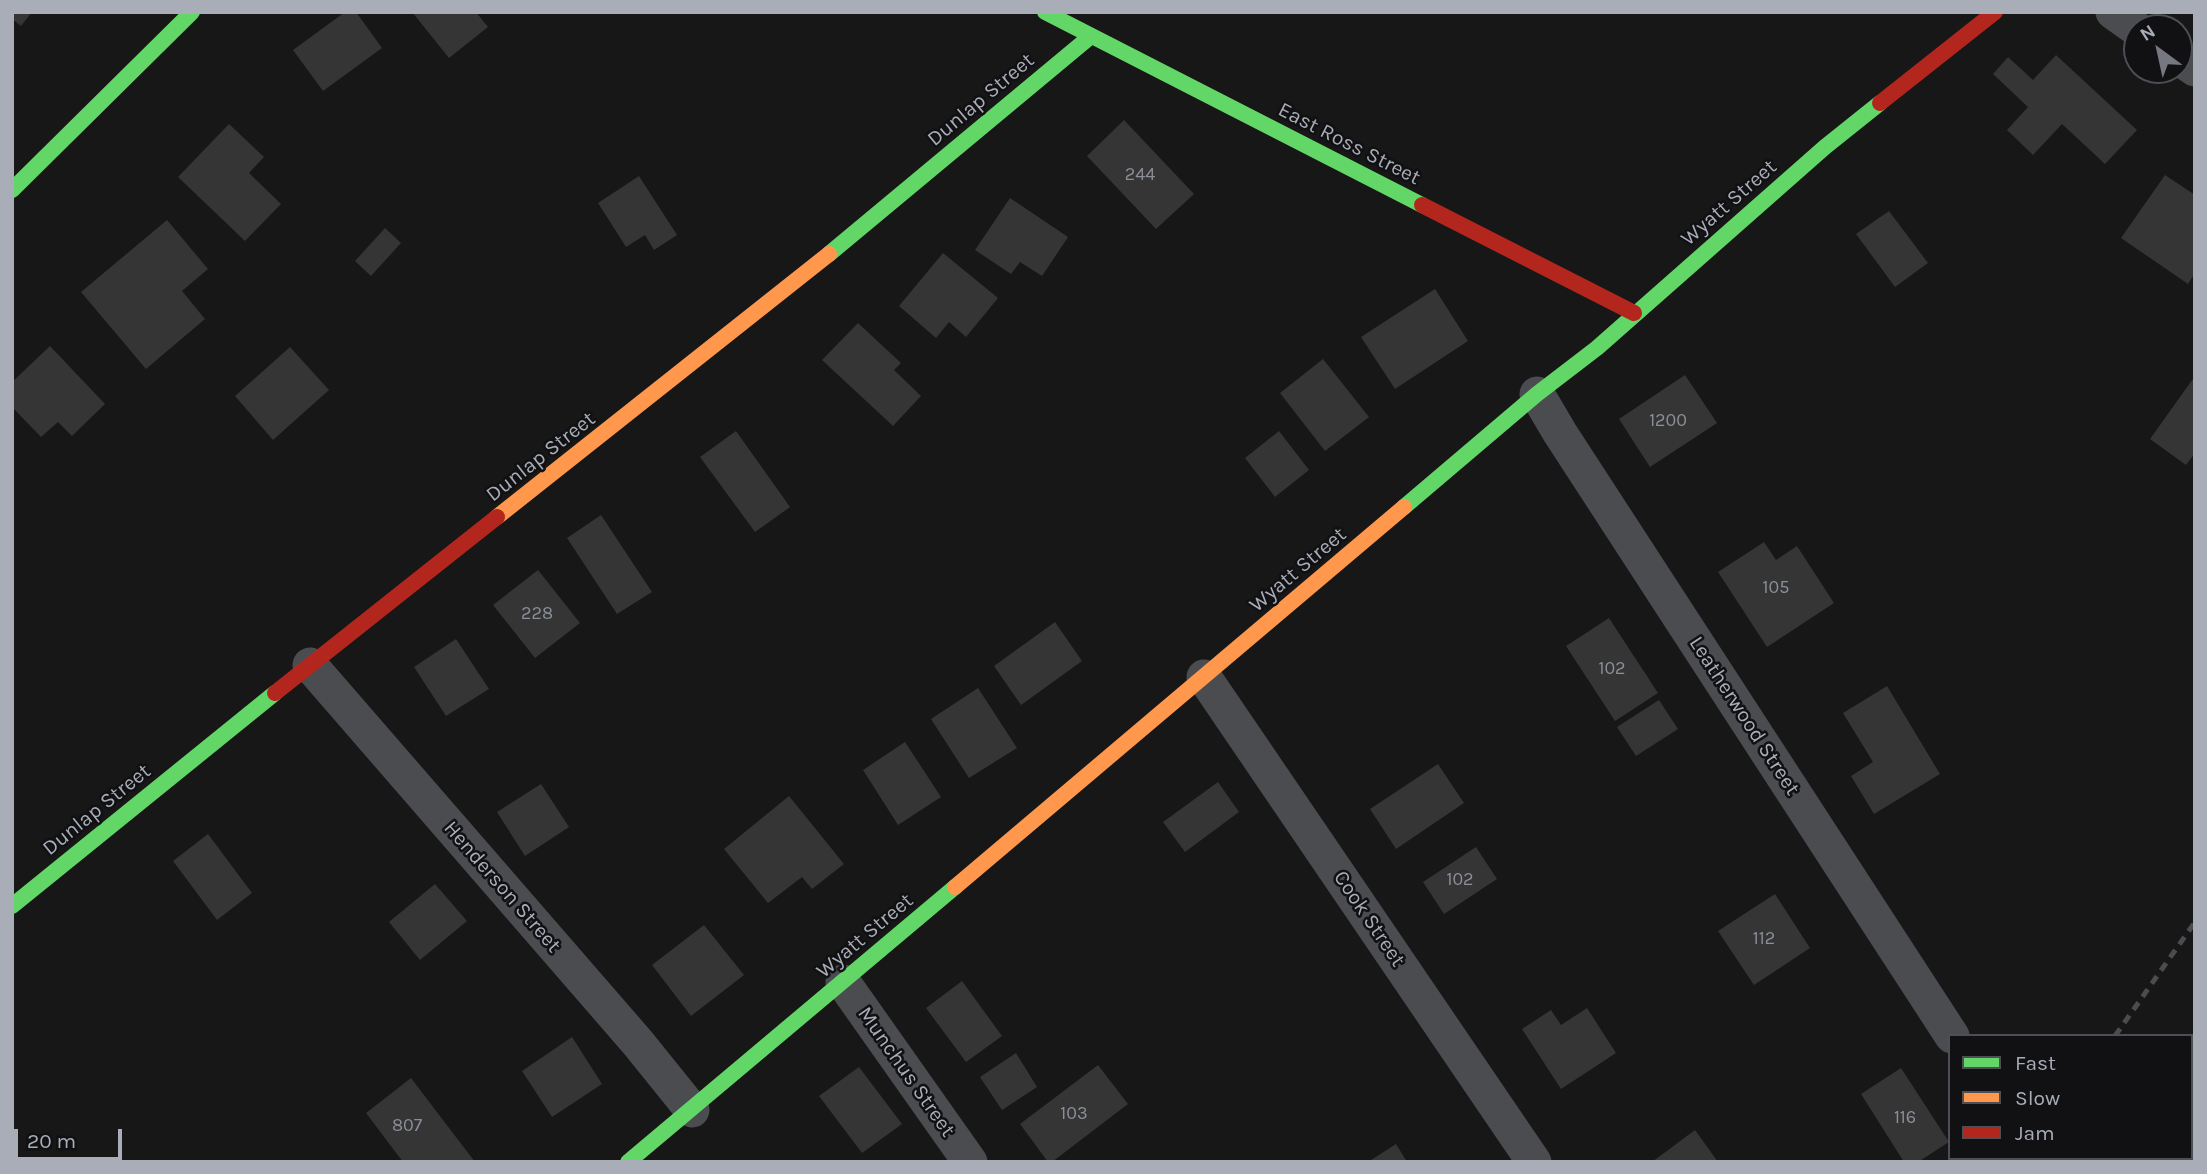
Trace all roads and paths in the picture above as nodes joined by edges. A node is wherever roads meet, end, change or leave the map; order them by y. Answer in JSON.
{"nodes":[{"id":1,"x":192,"y":12,"type":"edge"},
{"id":2,"x":1045,"y":12,"type":"edge"},
{"id":3,"x":1995,"y":12,"type":"edge"},
{"id":4,"x":1091,"y":36,"type":"junction"},
{"id":5,"x":12,"y":190,"type":"edge"},
{"id":6,"x":1634,"y":313,"type":"junction"},
{"id":7,"x":1537,"y":394,"type":"junction"},
{"id":8,"x":310,"y":665,"type":"junction"},
{"id":9,"x":1204,"y":677,"type":"junction"},
{"id":10,"x":12,"y":905,"type":"edge"},
{"id":11,"x":843,"y":982,"type":"junction"},
{"id":12,"x":1951,"y":1034,"type":"edge"},
{"id":13,"x":692,"y":1110,"type":"junction"},
{"id":14,"x":628,"y":1162,"type":"edge"},
{"id":15,"x":970,"y":1162,"type":"edge"},
{"id":16,"x":1534,"y":1162,"type":"edge"}],
"edges":[{"from":1,"to":5,"type":"street"},
{"from":2,"to":4,"type":"street","name":"East Ross Street"},
{"from":3,"to":6,"type":"street","name":"Wyatt Street"},
{"from":4,"to":6,"type":"street","name":"East Ross Street"},
{"from":4,"to":8,"type":"street","name":"Dunlap Street"},
{"from":6,"to":7,"type":"street","name":"Wyatt Street"},
{"from":7,"to":9,"type":"street","name":"Wyatt Street"},
{"from":7,"to":12,"type":"street","name":"Leatherwood Street"},
{"from":8,"to":10,"type":"street","name":"Dunlap Street"},
{"from":8,"to":13,"type":"street","name":"Henderson Street"},
{"from":9,"to":11,"type":"street","name":"Wyatt Street"},
{"from":9,"to":16,"type":"street","name":"Cook Street"},
{"from":11,"to":13,"type":"street","name":"Wyatt Street"},
{"from":11,"to":15,"type":"street","name":"Munchus Street"},
{"from":13,"to":14,"type":"street","name":"Wyatt Street"}]}
